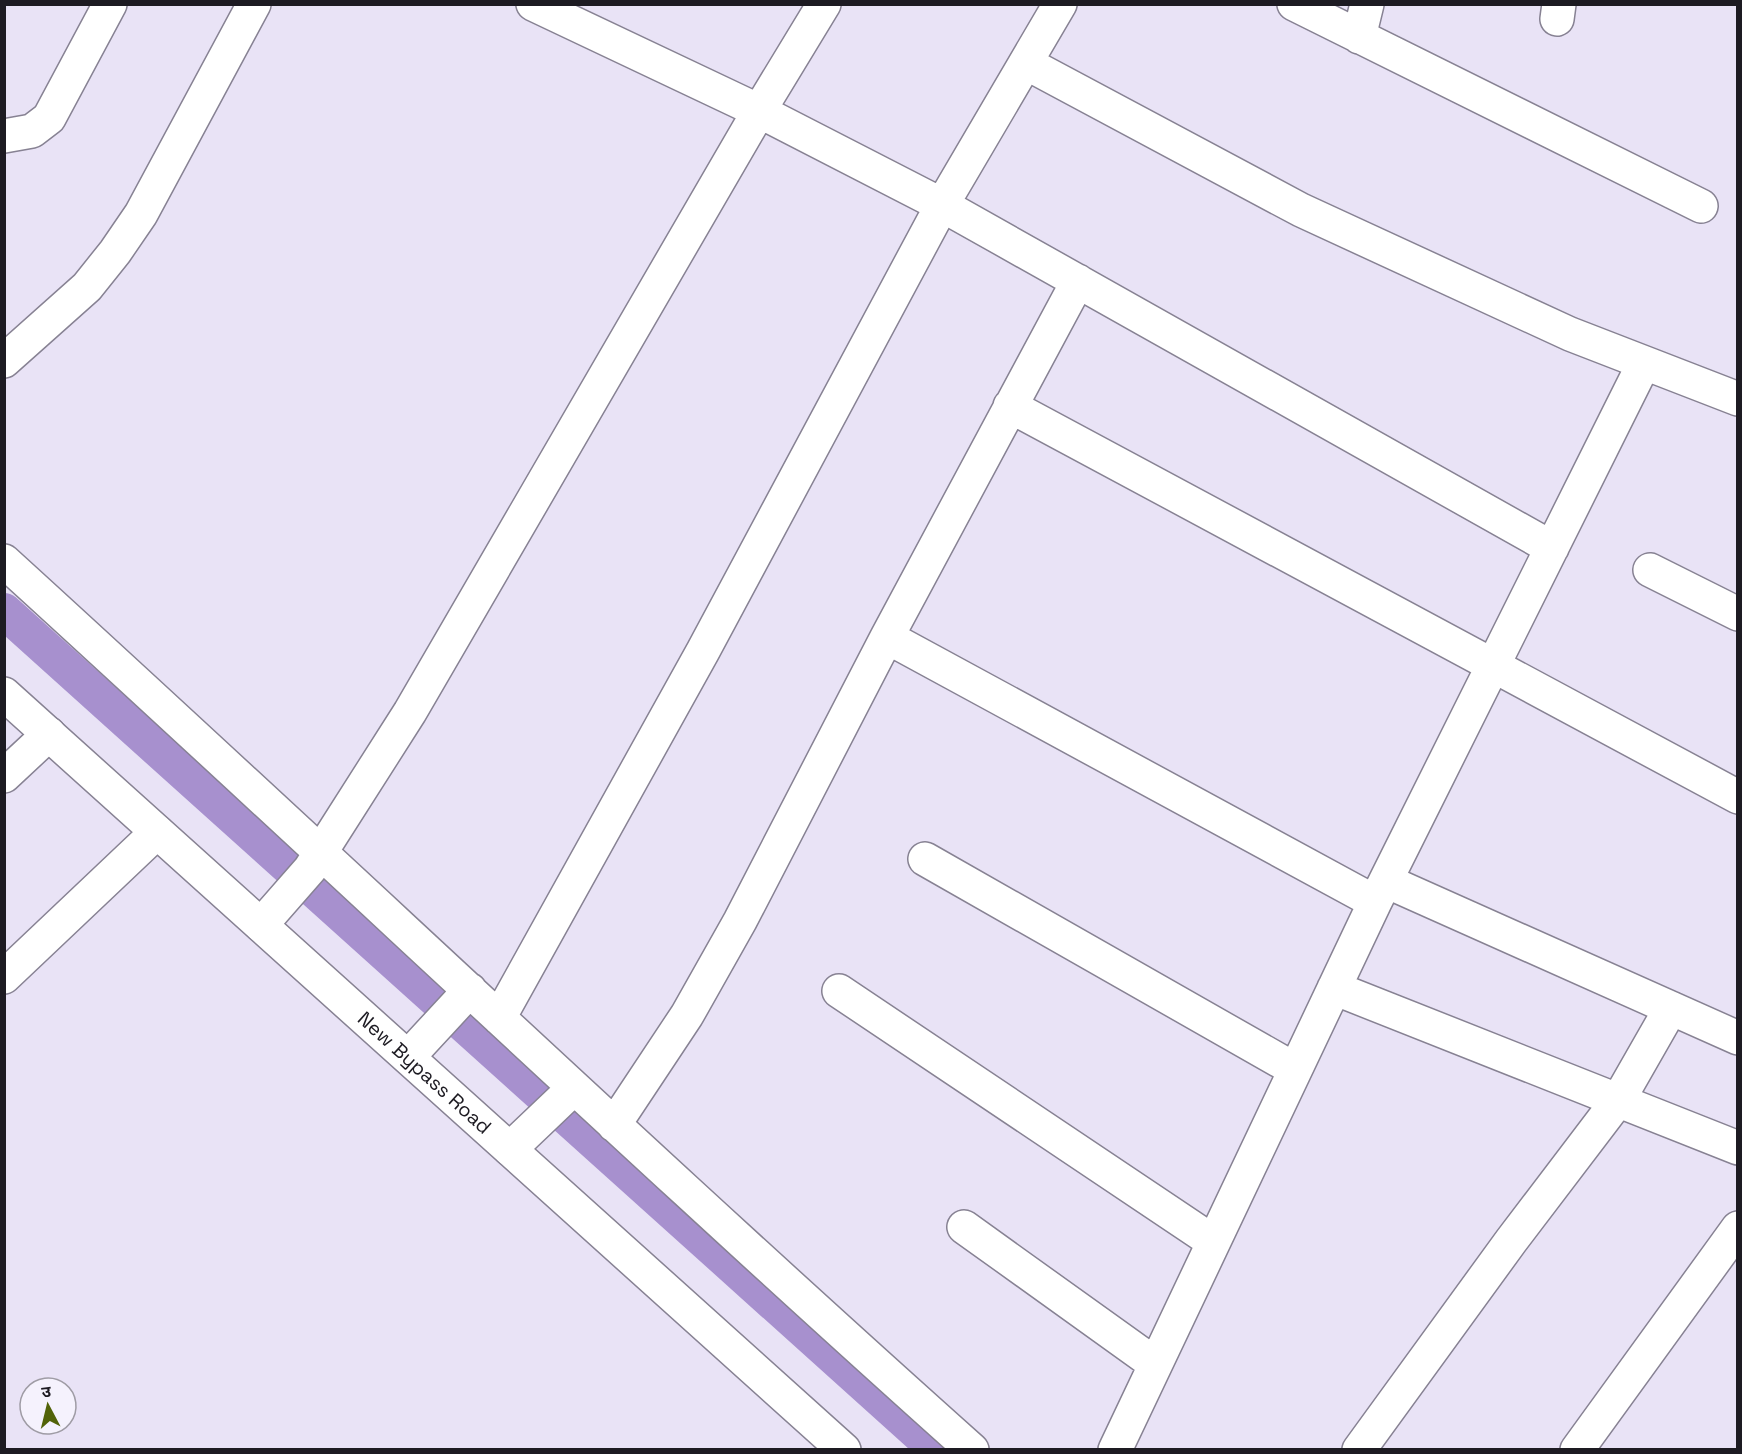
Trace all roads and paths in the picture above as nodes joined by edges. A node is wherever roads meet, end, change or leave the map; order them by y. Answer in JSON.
{"nodes":[{"id":1,"x":110,"y":4,"type":"edge"},
{"id":2,"x":254,"y":4,"type":"edge"},
{"id":3,"x":533,"y":4,"type":"edge"},
{"id":4,"x":824,"y":4,"type":"edge"},
{"id":5,"x":1060,"y":4,"type":"edge"},
{"id":6,"x":1293,"y":4,"type":"edge"},
{"id":7,"x":1367,"y":4,"type":"edge"},
{"id":8,"x":1359,"y":38,"type":"junction"},
{"id":9,"x":1026,"y":63,"type":"junction"},
{"id":10,"x":759,"y":111,"type":"junction"},
{"id":11,"x":4,"y":136,"type":"edge"},
{"id":12,"x":942,"y":205,"type":"junction"},
{"id":13,"x":1701,"y":206,"type":"dead end"},
{"id":14,"x":1078,"y":281,"type":"junction"},
{"id":15,"x":4,"y":361,"type":"edge"},
{"id":16,"x":1644,"y":363,"type":"junction"},
{"id":17,"x":1737,"y":399,"type":"edge"},
{"id":18,"x":1010,"y":406,"type":"junction"},
{"id":19,"x":1552,"y":548,"type":"junction"},
{"id":20,"x":4,"y":561,"type":"edge"},
{"id":21,"x":1650,"y":570,"type":"dead end"},
{"id":22,"x":1737,"y":614,"type":"edge"},
{"id":23,"x":886,"y":637,"type":"junction"},
{"id":24,"x":1492,"y":665,"type":"junction"},
{"id":25,"x":4,"y":694,"type":"edge"},
{"id":26,"x":49,"y":734,"type":"junction"},
{"id":27,"x":4,"y":776,"type":"edge"},
{"id":28,"x":1737,"y":797,"type":"edge"},
{"id":29,"x":157,"y":832,"type":"junction"},
{"id":30,"x":925,"y":859,"type":"dead end"},
{"id":31,"x":316,"y":860,"type":"junction"},
{"id":32,"x":1380,"y":891,"type":"junction"},
{"id":33,"x":261,"y":925,"type":"junction"},
{"id":34,"x":4,"y":977,"type":"edge"},
{"id":35,"x":1334,"y":988,"type":"junction"},
{"id":36,"x":839,"y":992,"type":"dead end"},
{"id":37,"x":454,"y":1008,"type":"junction"},
{"id":38,"x":1671,"y":1008,"type":"junction"},
{"id":39,"x":499,"y":1018,"type":"junction"},
{"id":40,"x":1737,"y":1038,"type":"edge"},
{"id":41,"x":408,"y":1057,"type":"junction"},
{"id":42,"x":1294,"y":1069,"type":"junction"},
{"id":43,"x":568,"y":1095,"type":"junction"},
{"id":44,"x":1619,"y":1099,"type":"junction"},
{"id":45,"x":614,"y":1125,"type":"junction"},
{"id":46,"x":1737,"y":1148,"type":"edge"},
{"id":47,"x":510,"y":1149,"type":"junction"},
{"id":48,"x":964,"y":1227,"type":"dead end"},
{"id":49,"x":1737,"y":1228,"type":"edge"},
{"id":50,"x":1212,"y":1241,"type":"junction"},
{"id":51,"x":1155,"y":1364,"type":"junction"},
{"id":52,"x":844,"y":1449,"type":"edge"},
{"id":53,"x":972,"y":1449,"type":"edge"},
{"id":54,"x":1115,"y":1449,"type":"edge"},
{"id":55,"x":1359,"y":1449,"type":"edge"},
{"id":56,"x":1577,"y":1449,"type":"edge"}],
"edges":[{"from":1,"to":11,"type":"street"},
{"from":2,"to":15,"type":"street"},
{"from":3,"to":10,"type":"street"},
{"from":4,"to":10,"type":"street"},
{"from":5,"to":9,"type":"street"},
{"from":6,"to":8,"type":"street"},
{"from":7,"to":8,"type":"street"},
{"from":8,"to":13,"type":"street"},
{"from":9,"to":12,"type":"street"},
{"from":9,"to":16,"type":"street"},
{"from":10,"to":12,"type":"street"},
{"from":10,"to":31,"type":"street"},
{"from":12,"to":14,"type":"street"},
{"from":12,"to":39,"type":"street"},
{"from":14,"to":18,"type":"street"},
{"from":14,"to":19,"type":"street"},
{"from":16,"to":17,"type":"street"},
{"from":16,"to":19,"type":"street"},
{"from":18,"to":23,"type":"street"},
{"from":18,"to":24,"type":"street"},
{"from":19,"to":24,"type":"street"},
{"from":20,"to":31,"type":"street"},
{"from":21,"to":22,"type":"street"},
{"from":23,"to":32,"type":"street"},
{"from":23,"to":45,"type":"street"},
{"from":24,"to":28,"type":"street"},
{"from":24,"to":32,"type":"street"},
{"from":25,"to":26,"type":"street","name":"New Bypass Road"},
{"from":26,"to":27,"type":"street"},
{"from":26,"to":29,"type":"street","name":"New Bypass Road"},
{"from":29,"to":33,"type":"street","name":"New Bypass Road"},
{"from":29,"to":34,"type":"street"},
{"from":30,"to":42,"type":"street"},
{"from":31,"to":33,"type":"street"},
{"from":31,"to":37,"type":"street"},
{"from":32,"to":35,"type":"street"},
{"from":32,"to":38,"type":"street"},
{"from":33,"to":41,"type":"street","name":"New Bypass Road"},
{"from":35,"to":42,"type":"street"},
{"from":35,"to":44,"type":"street"},
{"from":36,"to":50,"type":"street"},
{"from":37,"to":39,"type":"street"},
{"from":37,"to":41,"type":"street"},
{"from":38,"to":40,"type":"street"},
{"from":38,"to":44,"type":"street"},
{"from":39,"to":43,"type":"street"},
{"from":41,"to":47,"type":"street","name":"New Bypass Road"},
{"from":42,"to":50,"type":"street"},
{"from":43,"to":45,"type":"street"},
{"from":43,"to":47,"type":"street"},
{"from":44,"to":46,"type":"street"},
{"from":44,"to":55,"type":"street"},
{"from":45,"to":53,"type":"street"},
{"from":47,"to":52,"type":"street","name":"New Bypass Road"},
{"from":48,"to":51,"type":"street"},
{"from":49,"to":56,"type":"street"},
{"from":50,"to":51,"type":"street"},
{"from":51,"to":54,"type":"street"}]}
